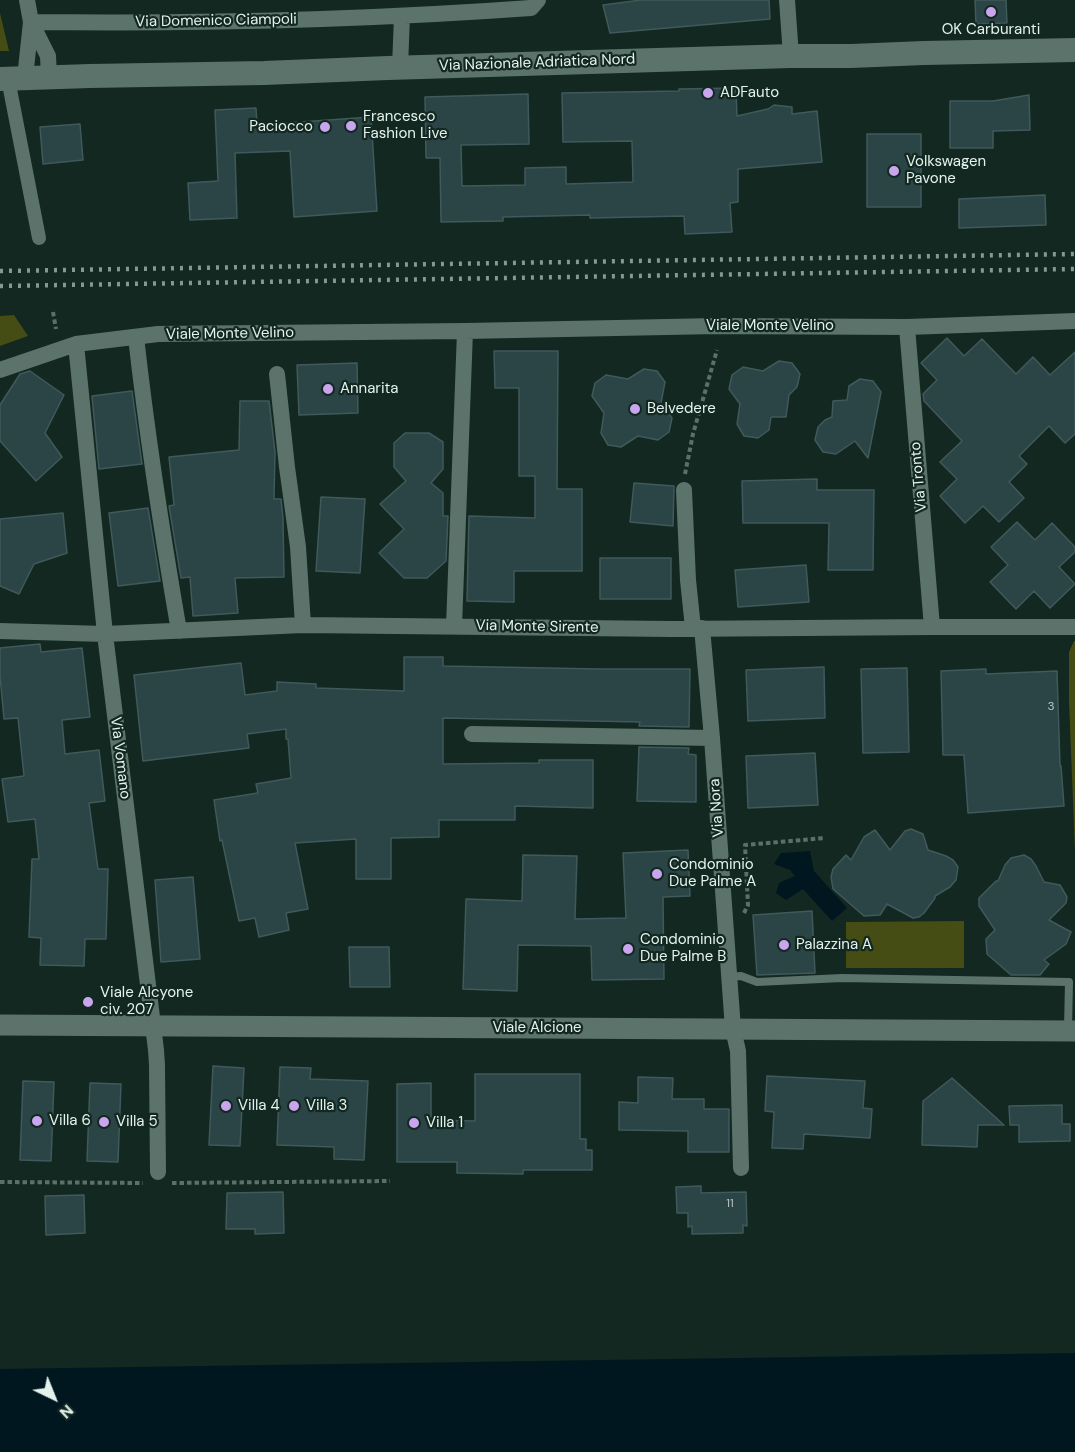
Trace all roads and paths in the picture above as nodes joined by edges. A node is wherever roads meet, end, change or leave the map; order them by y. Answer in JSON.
{"nodes":[{"id":1,"x":27,"y":0,"type":"edge"},
{"id":2,"x":537,"y":0,"type":"edge"},
{"id":3,"x":787,"y":0,"type":"edge"},
{"id":4,"x":402,"y":16,"type":"junction"},
{"id":5,"x":31,"y":22,"type":"junction"},
{"id":6,"x":1075,"y":50,"type":"edge"},
{"id":7,"x":791,"y":56,"type":"junction"},
{"id":8,"x":400,"y":67,"type":"junction"},
{"id":9,"x":20,"y":78,"type":"edge"},
{"id":10,"x":39,"y":238,"type":"dead end"},
{"id":11,"x":53,"y":312,"type":"dead end"},
{"id":12,"x":1075,"y":321,"type":"edge"},
{"id":13,"x":907,"y":327,"type":"junction"},
{"id":14,"x":56,"y":330,"type":"dead end"},
{"id":15,"x":465,"y":331,"type":"junction"},
{"id":16,"x":136,"y":337,"type":"junction"},
{"id":17,"x":76,"y":344,"type":"junction"},
{"id":18,"x":717,"y":350,"type":"dead end"},
{"id":19,"x":0,"y":370,"type":"edge"},
{"id":20,"x":277,"y":374,"type":"dead end"},
{"id":21,"x":684,"y":490,"type":"joint"},
{"id":22,"x":303,"y":625,"type":"junction"},
{"id":23,"x":454,"y":626,"type":"junction"},
{"id":24,"x":932,"y":627,"type":"junction"},
{"id":25,"x":1075,"y":627,"type":"edge"},
{"id":26,"x":702,"y":628,"type":"junction"},
{"id":27,"x":0,"y":631,"type":"edge"},
{"id":28,"x":179,"y":631,"type":"junction"},
{"id":29,"x":105,"y":634,"type":"junction"},
{"id":30,"x":472,"y":734,"type":"dead end"},
{"id":31,"x":712,"y":738,"type":"junction"},
{"id":32,"x":825,"y":838,"type":"dead end"},
{"id":33,"x":741,"y":917,"type":"dead end"},
{"id":34,"x":730,"y":977,"type":"junction"},
{"id":35,"x":0,"y":1025,"type":"edge"},
{"id":36,"x":153,"y":1025,"type":"junction"},
{"id":37,"x":733,"y":1029,"type":"junction"},
{"id":38,"x":1072,"y":1031,"type":"edge"},
{"id":39,"x":741,"y":1168,"type":"dead end"},
{"id":40,"x":157,"y":1179,"type":"junction"},
{"id":41,"x":390,"y":1181,"type":"dead end"},
{"id":42,"x":0,"y":1182,"type":"edge"}],
"edges":[{"from":1,"to":5,"type":"street"},
{"from":2,"to":4,"type":"street","name":"Via Domenico Ciampoli"},
{"from":3,"to":7,"type":"street"},
{"from":4,"to":5,"type":"street","name":"Via Domenico Ciampoli"},
{"from":4,"to":8,"type":"street"},
{"from":5,"to":9,"type":"street"},
{"from":5,"to":9,"type":"street"},
{"from":6,"to":7,"type":"main road","name":"Via Nazionale Adriatica Nord"},
{"from":7,"to":8,"type":"main road","name":"Via Nazionale Adriatica Nord"},
{"from":8,"to":9,"type":"main road","name":"Via Nazionale Adriatica Nord"},
{"from":9,"to":10,"type":"street"},
{"from":11,"to":14,"type":"path"},
{"from":12,"to":13,"type":"street","name":"Viale Monte Velino"},
{"from":13,"to":15,"type":"street","name":"Viale Monte Velino"},
{"from":13,"to":24,"type":"street","name":"Via Tronto"},
{"from":15,"to":16,"type":"street","name":"Viale Monte Velino"},
{"from":15,"to":23,"type":"street"},
{"from":16,"to":17,"type":"street","name":"Viale Monte Velino"},
{"from":16,"to":28,"type":"street"},
{"from":17,"to":19,"type":"street","name":"Viale Monte Velino"},
{"from":17,"to":29,"type":"street","name":"Via Vomano"},
{"from":18,"to":21,"type":"path"},
{"from":20,"to":22,"type":"street"},
{"from":21,"to":26,"type":"street","name":"Via Nora"},
{"from":22,"to":23,"type":"street","name":"Via Monte Sirente"},
{"from":22,"to":28,"type":"street","name":"Via Monte Sirente"},
{"from":23,"to":26,"type":"street","name":"Via Monte Sirente"},
{"from":24,"to":25,"type":"street","name":"Via Monte Sirente"},
{"from":24,"to":26,"type":"street","name":"Via Monte Sirente"},
{"from":26,"to":31,"type":"street","name":"Via Nora"},
{"from":27,"to":29,"type":"street","name":"Via Monte Sirente"},
{"from":28,"to":29,"type":"street","name":"Via Monte Sirente"},
{"from":29,"to":36,"type":"street","name":"Via Vomano"},
{"from":30,"to":31,"type":"street"},
{"from":31,"to":34,"type":"street","name":"Via Nora"},
{"from":32,"to":33,"type":"path"},
{"from":34,"to":37,"type":"street","name":"Via Nora"},
{"from":34,"to":38,"type":"lane"},
{"from":35,"to":36,"type":"street","name":"Viale Alcione"},
{"from":36,"to":37,"type":"street","name":"Viale Alcione"},
{"from":36,"to":40,"type":"street","name":"Via Vomano"},
{"from":37,"to":38,"type":"street","name":"Viale Alcione"},
{"from":37,"to":39,"type":"street","name":"Via Nora"},
{"from":40,"to":41,"type":"path"},
{"from":40,"to":42,"type":"path"}]}
